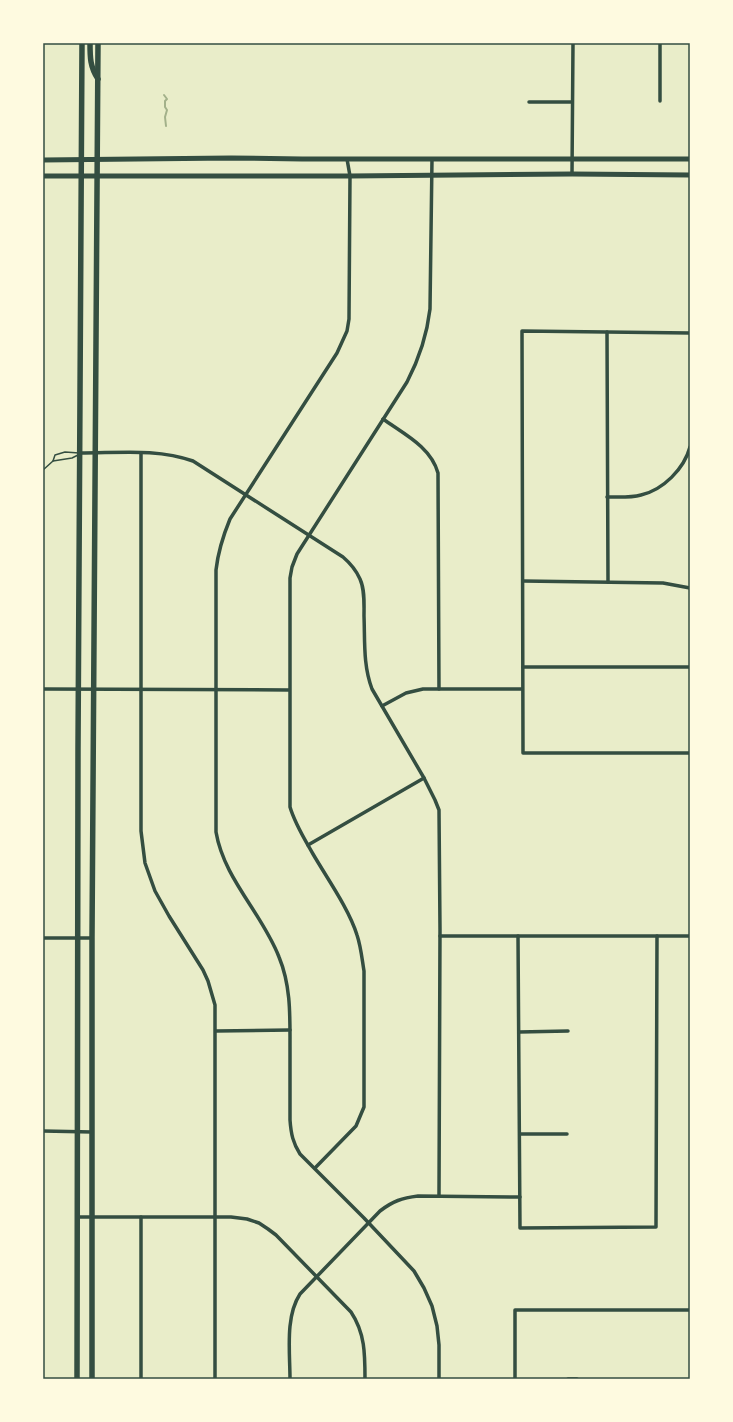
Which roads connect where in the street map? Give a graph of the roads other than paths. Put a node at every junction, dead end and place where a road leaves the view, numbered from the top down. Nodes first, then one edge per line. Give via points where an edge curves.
1 (82, 43) edge
2 (90, 43) edge
3 (98, 43) edge
4 (573, 43) edge
5 (660, 43) edge
6 (98, 80) junction
7 (660, 101) dead end
8 (529, 102) dead end
9 (572, 102) junction
10 (81, 159) junction
11 (98, 159) junction
12 (347, 159) junction
13 (432, 159) junction
14 (572, 159) junction
15 (690, 159) edge
16 (43, 160) edge
17 (431, 174) junction
18 (572, 174) junction
19 (690, 175) edge
20 (43, 176) edge
21 (81, 176) junction
22 (98, 176) junction
23 (350, 176) junction
24 (607, 332) junction
25 (690, 332) edge
26 (383, 419) junction
27 (690, 447) edge
28 (80, 453) junction
29 (95, 453) junction
30 (141, 453) junction
31 (53, 461) junction
32 (43, 470) edge
33 (246, 494) junction
34 (607, 497) junction
35 (308, 535) junction
36 (523, 581) junction
37 (608, 582) junction
38 (690, 588) edge
39 (523, 666) junction
40 (690, 668) edge
41 (43, 689) edge
42 (79, 689) junction
43 (94, 689) junction
44 (141, 689) junction
45 (439, 689) junction
46 (522, 689) junction
47 (215, 690) junction
48 (289, 690) junction
49 (382, 706) junction
50 (690, 753) edge
51 (424, 778) junction
52 (308, 845) junction
53 (440, 936) junction
54 (518, 936) junction
55 (657, 936) junction
56 (690, 936) edge
57 (43, 938) edge
58 (92, 938) junction
59 (77, 939) junction
60 (290, 1030) junction
61 (216, 1031) junction
62 (568, 1031) dead end
63 (519, 1032) junction
64 (43, 1131) edge
65 (77, 1131) junction
66 (92, 1132) junction
67 (520, 1134) junction
68 (567, 1134) dead end
69 (315, 1168) junction
70 (440, 1196) junction
71 (520, 1197) junction
72 (77, 1217) junction
73 (93, 1217) junction
74 (141, 1217) junction
75 (215, 1217) junction
76 (368, 1222) junction
77 (316, 1276) junction
78 (690, 1310) edge
79 (77, 1379) edge
80 (92, 1379) edge
81 (141, 1379) edge
82 (215, 1379) edge
83 (290, 1379) edge
84 (365, 1379) edge
85 (439, 1379) edge
86 (515, 1379) edge
87 (568, 1379) edge
88 (577, 1379) edge

1 - 10 main road
2 - 6 main road via 90,63
3 - 6 main road
4 - 9 street
5 - 7 street
6 - 11 main road
8 - 9 street
9 - 14 street
10 - 11 main road
10 - 16 main road
10 - 21 main road
11 - 12 main road
11 - 22 main road
12 - 13 main road
12 - 23 street
13 - 14 main road
13 - 17 street
14 - 15 main road
14 - 18 street
17 - 18 main road
17 - 23 main road
17 - 26 street via 431,292 428,327 413,370
18 - 19 main road
20 - 21 main road
21 - 22 main road
21 - 28 main road
22 - 23 main road
22 - 29 main road
23 - 33 street via 350,305 347,331 337,353
24 - 25 street
24 - 34 street
24 - 36 street via 522,331
26 - 35 street
26 - 45 street via 424,448 436,464 438,473
27 - 34 street via 683,463 664,484 642,495
28 - 29 street
28 - 31 lane via 72,458
28 - 31 lane via 65,452 55,455
28 - 42 main road
29 - 30 street
29 - 43 main road
30 - 33 street via 162,453 193,461
30 - 44 street
31 - 32 lane
33 - 35 street
33 - 47 street via 224,533 217,560
34 - 37 street
35 - 48 street via 297,554 290,578
35 - 49 street via 343,557 361,580 364,598 365,666 372,689
36 - 37 street
36 - 39 street
37 - 38 street via 662,583
39 - 40 street
39 - 46 street
41 - 42 street
42 - 43 street
42 - 59 main road
43 - 44 street
43 - 58 main road
44 - 47 street
44 - 61 street via 141,831 145,863 161,903 208,981 215,1005
45 - 46 street
45 - 49 street via 406,693
46 - 50 street via 523,753
47 - 48 street
47 - 60 street via 218,844 226,866 268,931 279,957 288,991
48 - 52 street via 290,807
49 - 51 street
51 - 52 street
51 - 53 street via 438,810
52 - 69 street via 356,934 362,952 365,986 364,1107 356,1126
53 - 54 street
53 - 70 street
54 - 55 street
54 - 63 street
55 - 56 street
55 - 71 street via 656,1227 520,1228
57 - 59 street
58 - 59 street
58 - 66 main road
59 - 65 main road
60 - 61 street
60 - 69 street via 290,1132 300,1154
61 - 75 street
62 - 63 street
63 - 67 street
64 - 65 street
65 - 66 street
65 - 72 main road
66 - 73 main road
67 - 68 street
67 - 71 street
69 - 76 street
70 - 71 street
70 - 76 street via 402,1198 390,1204
72 - 73 street
72 - 79 main road
73 - 74 street
73 - 80 main road
74 - 75 street
74 - 81 street
75 - 77 street via 247,1219 259,1223 276,1235
75 - 82 street
76 - 77 street
76 - 85 street via 414,1271 424,1288 437,1326
77 - 83 street via 296,1299 291,1312
77 - 84 street via 346,1305 356,1320 364,1342
78 - 86 street via 515,1310
87 - 88 street

